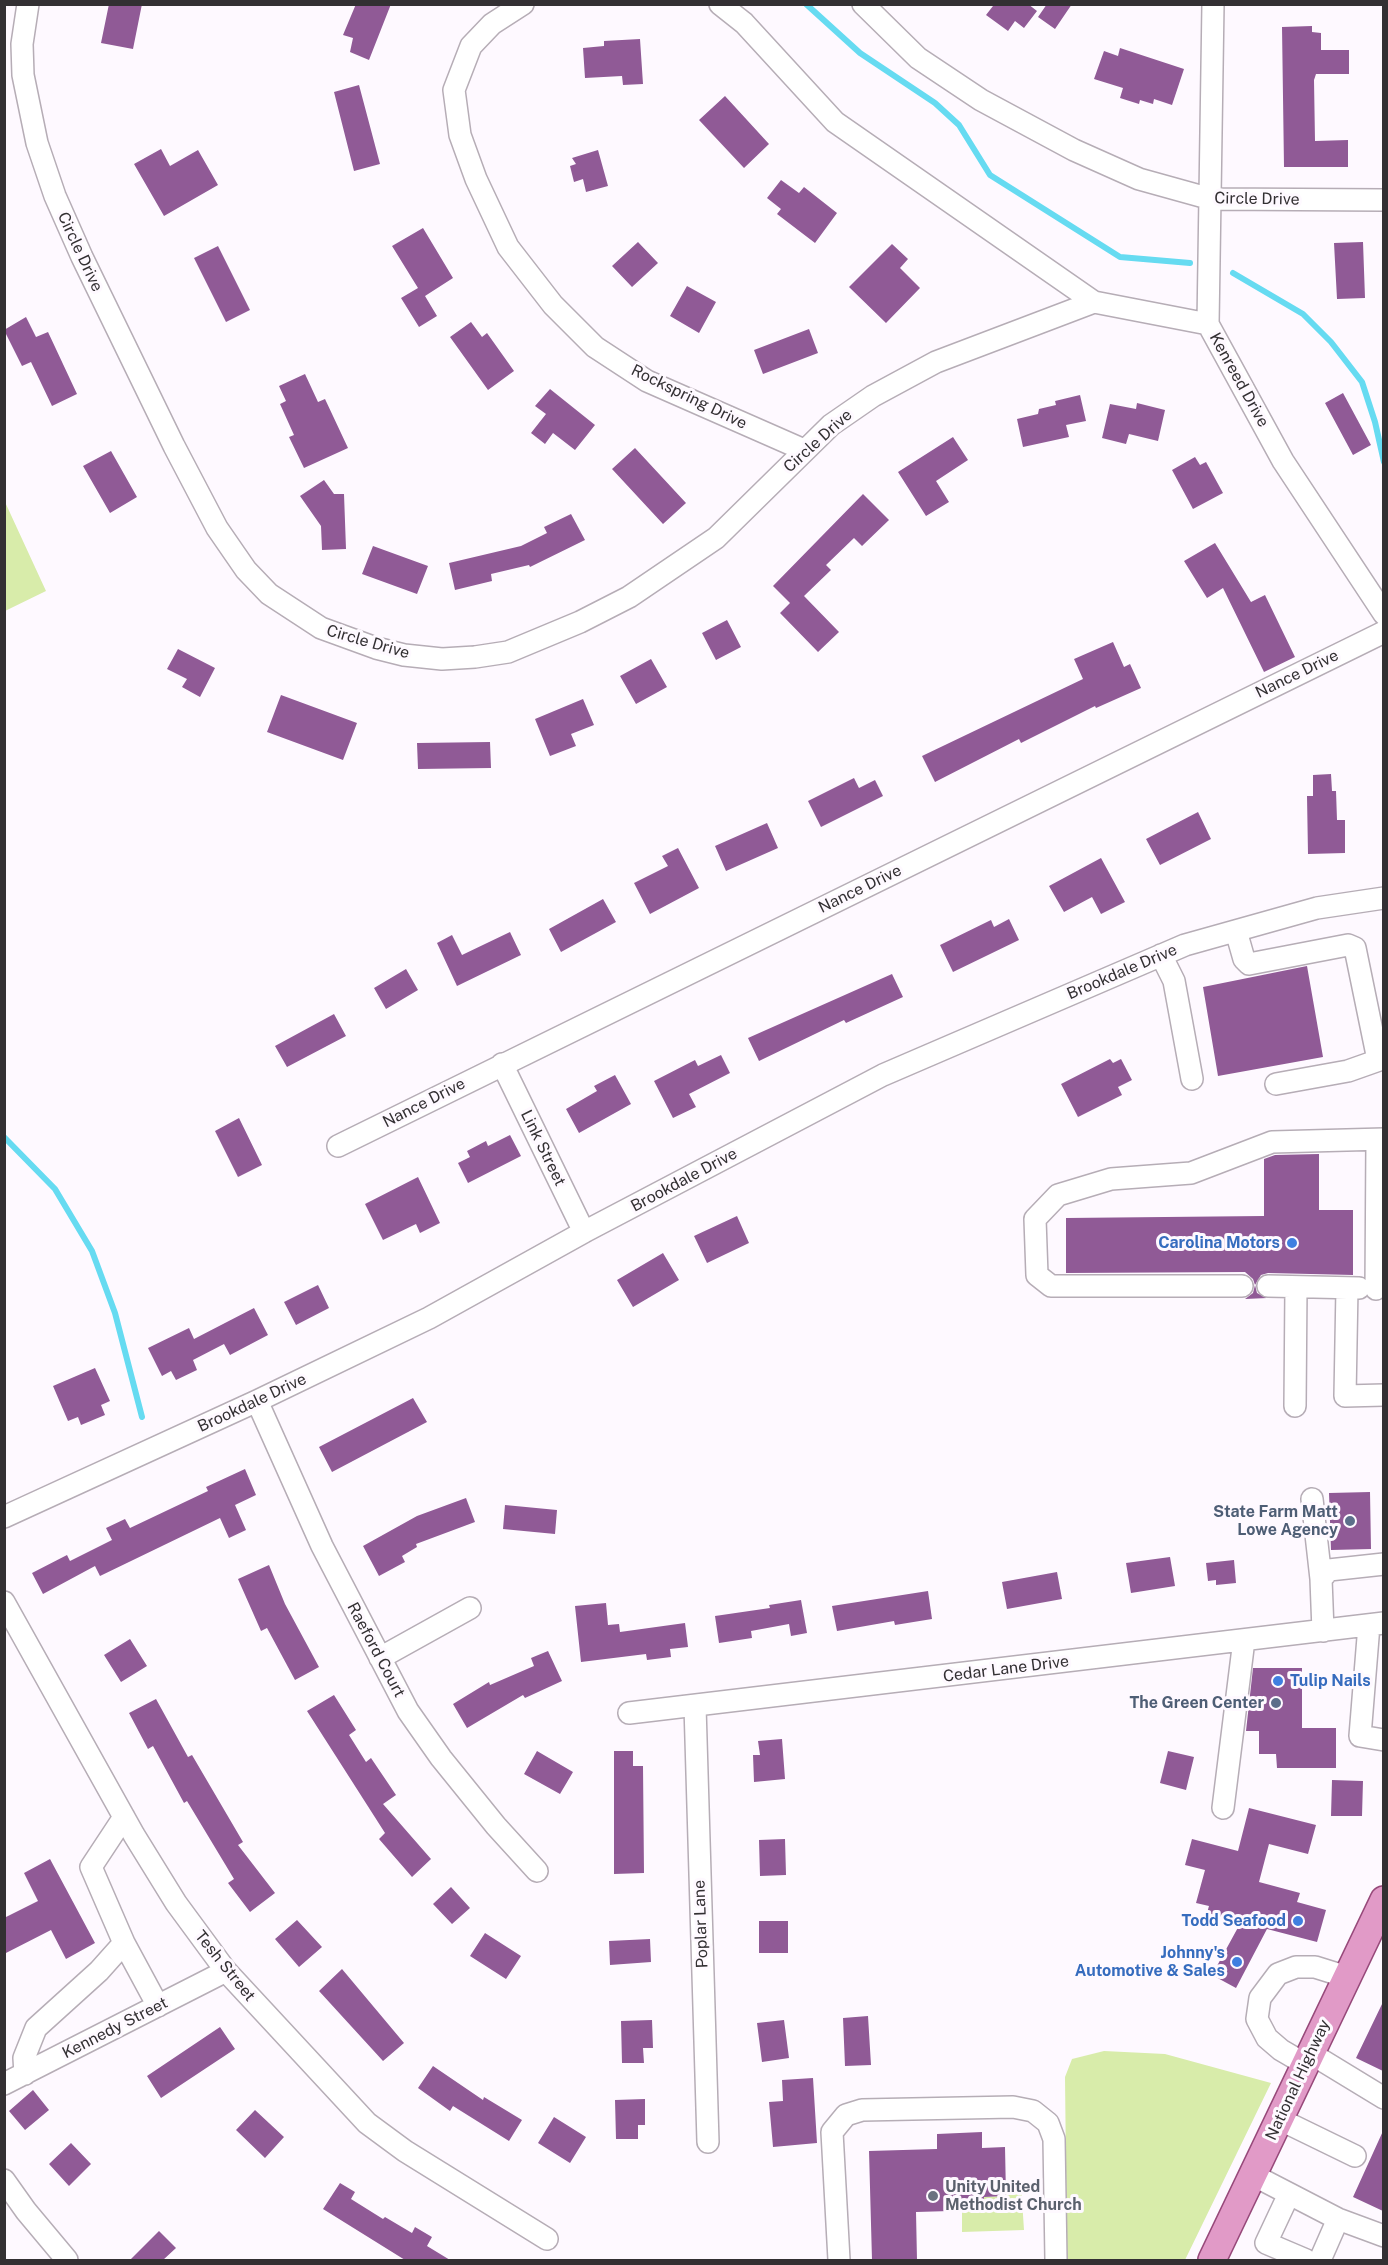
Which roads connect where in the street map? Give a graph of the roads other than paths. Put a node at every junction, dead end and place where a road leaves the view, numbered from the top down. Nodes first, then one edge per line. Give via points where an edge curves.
1 (28, 4) edge
2 (524, 4) edge
3 (720, 4) edge
4 (863, 4) edge
5 (1213, 4) edge
6 (1211, 200) junction
7 (1383, 200) edge
8 (1094, 302) junction
9 (1208, 324) junction
10 (804, 450) junction
11 (1383, 614) edge
12 (1383, 632) edge
13 (1383, 898) edge
14 (1236, 931) junction
15 (1161, 955) junction
16 (1383, 1059) edge
17 (502, 1064) junction
18 (1192, 1080) dead end
19 (1276, 1084) dead end
20 (1380, 1139) edge
21 (338, 1146) dead end
22 (584, 1232) junction
23 (1242, 1286) dead end
24 (1268, 1287) dead end
25 (1296, 1287) junction
26 (1347, 1288) junction
27 (1380, 1289) edge
28 (1383, 1395) edge
29 (257, 1401) junction
30 (1295, 1406) dead end
31 (1312, 1499) dead end
32 (4, 1517) edge
33 (1383, 1564) edge
34 (1321, 1579) junction
35 (4, 1602) edge
36 (470, 1608) dead end
37 (1376, 1624) edge
38 (1323, 1631) junction
39 (1244, 1640) junction
40 (380, 1658) junction
41 (695, 1706) junction
42 (629, 1713) dead end
43 (1383, 1740) edge
44 (1223, 1808) dead end
45 (124, 1817) junction
46 (537, 1871) dead end
47 (1383, 1900) edge
48 (124, 1943) junction
49 (226, 1971) junction
50 (1347, 1977) junction
51 (158, 2006) junction
52 (1308, 2058) junction
53 (25, 2074) junction
54 (4, 2084) edge
55 (1383, 2098) edge
56 (1279, 2120) junction
57 (708, 2142) dead end
58 (1355, 2156) dead end
59 (1253, 2175) junction
60 (4, 2180) edge
61 (1289, 2194) junction
62 (1338, 2220) junction
63 (1383, 2236) edge
64 (547, 2239) dead end
65 (67, 2260) edge
66 (839, 2260) edge
67 (1056, 2260) edge
68 (1212, 2260) edge
69 (1306, 2260) edge
70 (1320, 2260) edge

1 - 10 street, Circle Drive via 22,44 29,105 55,196 81,257 218,528 246,570 269,594 321,628 386,650 442,659 508,651 538,640 629,597 716,538
2 - 10 street, Rockspring Drive via 492,24 471,46 454,90 460,135 508,247 553,305 595,347 647,381
3 - 8 street via 744,23 835,122
4 - 6 street, Circle Drive via 918,58 981,100 1074,150 1139,179
5 - 6 street, Kenreed Drive
6 - 7 street, Circle Drive
6 - 9 street, Kenreed Drive
8 - 9 street
8 - 10 street, Circle Drive via 936,362 873,396 831,425
9 - 11 street, Kenreed Drive via 1283,461
12 - 17 street, Nance Drive
13 - 14 street, Brookdale Drive via 1317,908
14 - 15 street, Brookdale Drive
14 - 16 street via 1249,964 1348,945 1355,948 1377,1055
15 - 18 street via 1174,981
15 - 22 street, Brookdale Drive via 883,1075
16 - 19 street via 1348,1071
17 - 21 street, Nance Drive
17 - 22 street, Link Street
20 - 23 street via 1272,1142 1191,1173 1111,1179 1058,1195 1035,1219 1037,1275 1051,1286
20 - 27 street
22 - 29 street, Brookdale Drive via 429,1318
24 - 25 street
25 - 26 street
25 - 30 street
26 - 27 street
26 - 28 street via 1345,1396
29 - 32 street, Brookdale Drive
29 - 40 street, Raeford Court via 321,1546
31 - 34 street
33 - 34 street via 1329,1570
34 - 38 street
35 - 45 street, Tesh Street
36 - 40 street
37 - 38 street, Cedar Lane Drive
37 - 43 street via 1360,1736
38 - 39 street, Cedar Lane Drive
39 - 41 street, Cedar Lane Drive
39 - 44 street
40 - 46 street, Raeford Court via 408,1711 441,1758
41 - 42 street, Cedar Lane Drive
41 - 57 street, Poplar Lane
45 - 48 street via 91,1867
45 - 49 street, Tesh Street via 176,1903
47 - 50 main road, National Highway
48 - 51 street
48 - 53 street via 36,2028 24,2058
49 - 51 street, Kennedy Street
49 - 64 street, Tesh Street via 367,2123
50 - 52 main road, National Highway
50 - 52 street via 1315,1967 1296,1967 1278,1974 1260,1998 1257,2019 1267,2038 1281,2050
51 - 53 street, Kennedy Street
52 - 55 street
52 - 56 main road, National Highway
53 - 54 street, Kennedy Street
56 - 58 street
56 - 59 main road, National Highway
59 - 61 street
59 - 68 main road, National Highway
60 - 65 street
61 - 62 street
61 - 69 street via 1266,2243
62 - 63 street
62 - 70 street
66 - 67 street via 832,2132 846,2115 861,2110 1013,2107 1034,2111 1048,2123 1054,2139

